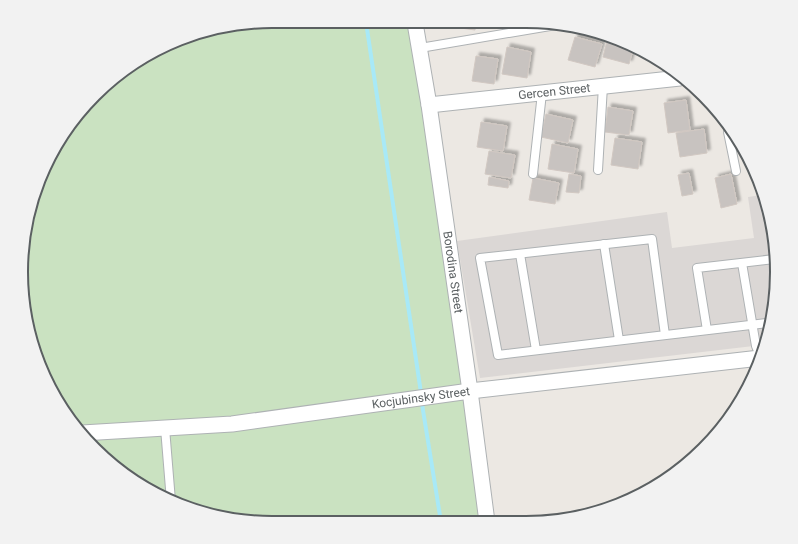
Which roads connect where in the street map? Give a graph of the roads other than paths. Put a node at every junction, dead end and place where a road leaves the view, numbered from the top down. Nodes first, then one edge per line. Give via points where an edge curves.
1 (416, 28) edge
2 (539, 29) edge
3 (420, 48) junction
4 (676, 78) edge
5 (603, 86) junction
6 (542, 93) junction
7 (429, 105) junction
8 (729, 136) edge
9 (598, 170) dead end
10 (736, 171) dead end
11 (532, 174) dead end
12 (604, 244) junction
13 (520, 254) junction
14 (769, 260) edge
15 (742, 263) junction
16 (764, 323) edge
17 (751, 324) junction
18 (707, 330) junction
19 (665, 335) junction
20 (620, 340) junction
21 (757, 349) edge
22 (536, 350) junction
23 (754, 358) edge
24 (470, 391) junction
25 (165, 428) junction
26 (89, 433) edge
27 (170, 494) edge
28 (486, 516) edge

1 - 3 street, Borodina Street
2 - 3 lane
3 - 7 street, Borodina Street
4 - 5 street, Gercen Street
5 - 6 street, Gercen Street
5 - 9 lane
6 - 7 street, Gercen Street
6 - 11 lane
7 - 24 street, Borodina Street
8 - 10 lane
12 - 13 lane
12 - 19 lane via 652,239
12 - 20 lane
13 - 22 lane
13 - 22 lane via 480,258 498,355
14 - 15 lane
15 - 17 lane
15 - 18 lane via 697,268
16 - 17 lane
17 - 18 lane
17 - 21 lane
18 - 19 lane
19 - 20 lane
20 - 22 lane
23 - 24 street, Kocjubinsky Street
24 - 25 street, Kocjubinsky Street via 232,424
24 - 28 street, Borodina Street
25 - 26 street, Kocjubinsky Street
25 - 27 lane

